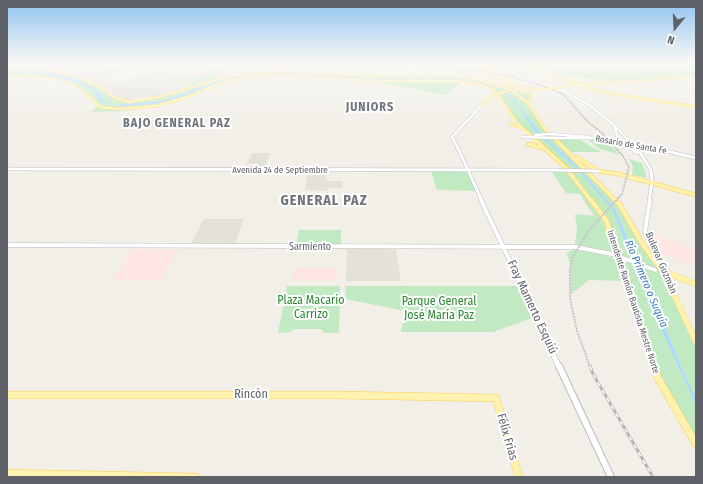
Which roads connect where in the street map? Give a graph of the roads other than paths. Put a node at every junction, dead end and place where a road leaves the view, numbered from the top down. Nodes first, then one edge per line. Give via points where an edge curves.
1 (67, 85) edge
2 (70, 85) edge
3 (96, 85) edge
4 (201, 85) edge
5 (218, 85) edge
6 (479, 85) edge
7 (493, 85) edge
8 (496, 85) edge
9 (509, 85) edge
10 (516, 85) edge
11 (542, 85) edge
12 (545, 85) edge
13 (586, 85) junction
14 (592, 85) edge
15 (551, 86) junction
16 (569, 86) junction
17 (525, 88) junction
18 (558, 89) junction
19 (520, 90) junction
20 (533, 90) junction
21 (563, 90) junction
22 (84, 92) junction
23 (179, 92) dead end
24 (168, 95) junction
25 (621, 95) junction
26 (496, 96) junction
27 (482, 105) joint
28 (530, 105) junction
29 (696, 107) edge
30 (504, 109) junction
31 (509, 113) junction
32 (505, 115) dead end
33 (513, 118) junction
34 (509, 120) dead end
35 (511, 124) dead end
36 (525, 129) junction
37 (552, 133) junction
38 (557, 133) junction
39 (625, 136) junction
40 (556, 138) junction
41 (561, 138) junction
42 (618, 138) junction
43 (629, 140) junction
44 (632, 143) junction
45 (528, 144) dead end
46 (548, 151) junction
47 (571, 154) junction
48 (643, 158) junction
49 (696, 158) edge
50 (8, 170) edge
51 (468, 171) junction
52 (598, 171) junction
53 (652, 183) junction
54 (696, 195) edge
55 (7, 245) edge
56 (504, 248) junction
57 (663, 271) junction
58 (696, 284) edge
59 (696, 342) edge
60 (7, 395) edge
61 (496, 398) joint
62 (696, 444) edge
63 (7, 473) edge
64 (196, 477) edge
65 (519, 477) edge
66 (611, 477) edge

1 - 22 main road
2 - 22 main road, Intendente Ramón Bautista Mestre Norte
3 - 24 main road via 123,101 143,101
4 - 24 main road
5 - 22 main road, Intendente Ramón Bautista Mestre Norte via 194,96 136,109 100,107
6 - 31 main road, Intendente Ramón Bautista Mestre Norte via 497,92
7 - 28 main road via 518,94
8 - 19 main road
9 - 19 main road
10 - 17 main road
11 - 18 main road
12 - 15 main road
13 - 14 main road
13 - 15 main road
13 - 16 main road
13 - 25 main road
15 - 18 main road
16 - 20 main road, bridge
16 - 21 main road
16 - 25 main road
17 - 19 main road
17 - 20 main road
18 - 21 main road
18 - 42 main road via 600,115 615,128
19 - 20 main road
19 - 26 main road, bridge
19 - 28 main road via 532,95
21 - 39 main road, Bulevar Guzmán via 594,109
23 - 24 main road
25 - 29 main road
26 - 27 main road
26 - 30 main road
27 - 51 main road, Fray Mamerto Esquiú via 452,137
28 - 47 main road via 546,131
30 - 31 main road
30 - 32 main road
31 - 33 main road, Intendente Ramón Bautista Mestre Norte
33 - 34 main road
33 - 36 main road, Intendente Ramón Bautista Mestre Norte
35 - 36 main road
36 - 46 main road, Intendente Ramón Bautista Mestre Norte
37 - 38 main road, Rosario de Santa Fe
37 - 40 main road
37 - 40 main road, Rosario de Santa Fe, bridge via 529,136
38 - 41 main road
38 - 42 main road, Rosario de Santa Fe
39 - 42 main road
39 - 43 main road, Bulevar Guzmán
40 - 41 main road, Rosario de Santa Fe
41 - 42 main road, Rosario de Santa Fe
42 - 43 main road, Rosario de Santa Fe
42 - 44 main road, Rosario de Santa Fe
42 - 48 main road, Bulevar Guzmán
43 - 44 main road, Bulevar Guzmán
44 - 48 main road, Bulevar Guzmán
44 - 49 main road, Rosario de Santa Fe
45 - 46 main road
46 - 62 main road, Intendente Ramón Bautista Mestre Norte via 594,203 609,226 658,378
47 - 52 main road
47 - 57 main road via 620,205 642,243
48 - 53 main road, Bulevar Guzmán via 651,170
50 - 51 main road, Avenida 24 de Septiembre
51 - 52 main road, Avenida 24 de Septiembre, bridge
51 - 56 main road, Fray Mamerto Esquiú
52 - 53 main road
53 - 54 main road
53 - 57 main road, Bulevar Guzmán via 645,232
55 - 56 main road, Sarmiento
56 - 57 main road, Sarmiento, bridge via 578,247 612,254
56 - 66 main road, Fray Mamerto Esquiú
57 - 58 main road
57 - 59 main road, Bulevar Guzmán
60 - 61 main road, Rincón via 339,395
61 - 65 main road, Félix Frías
63 - 64 main road

